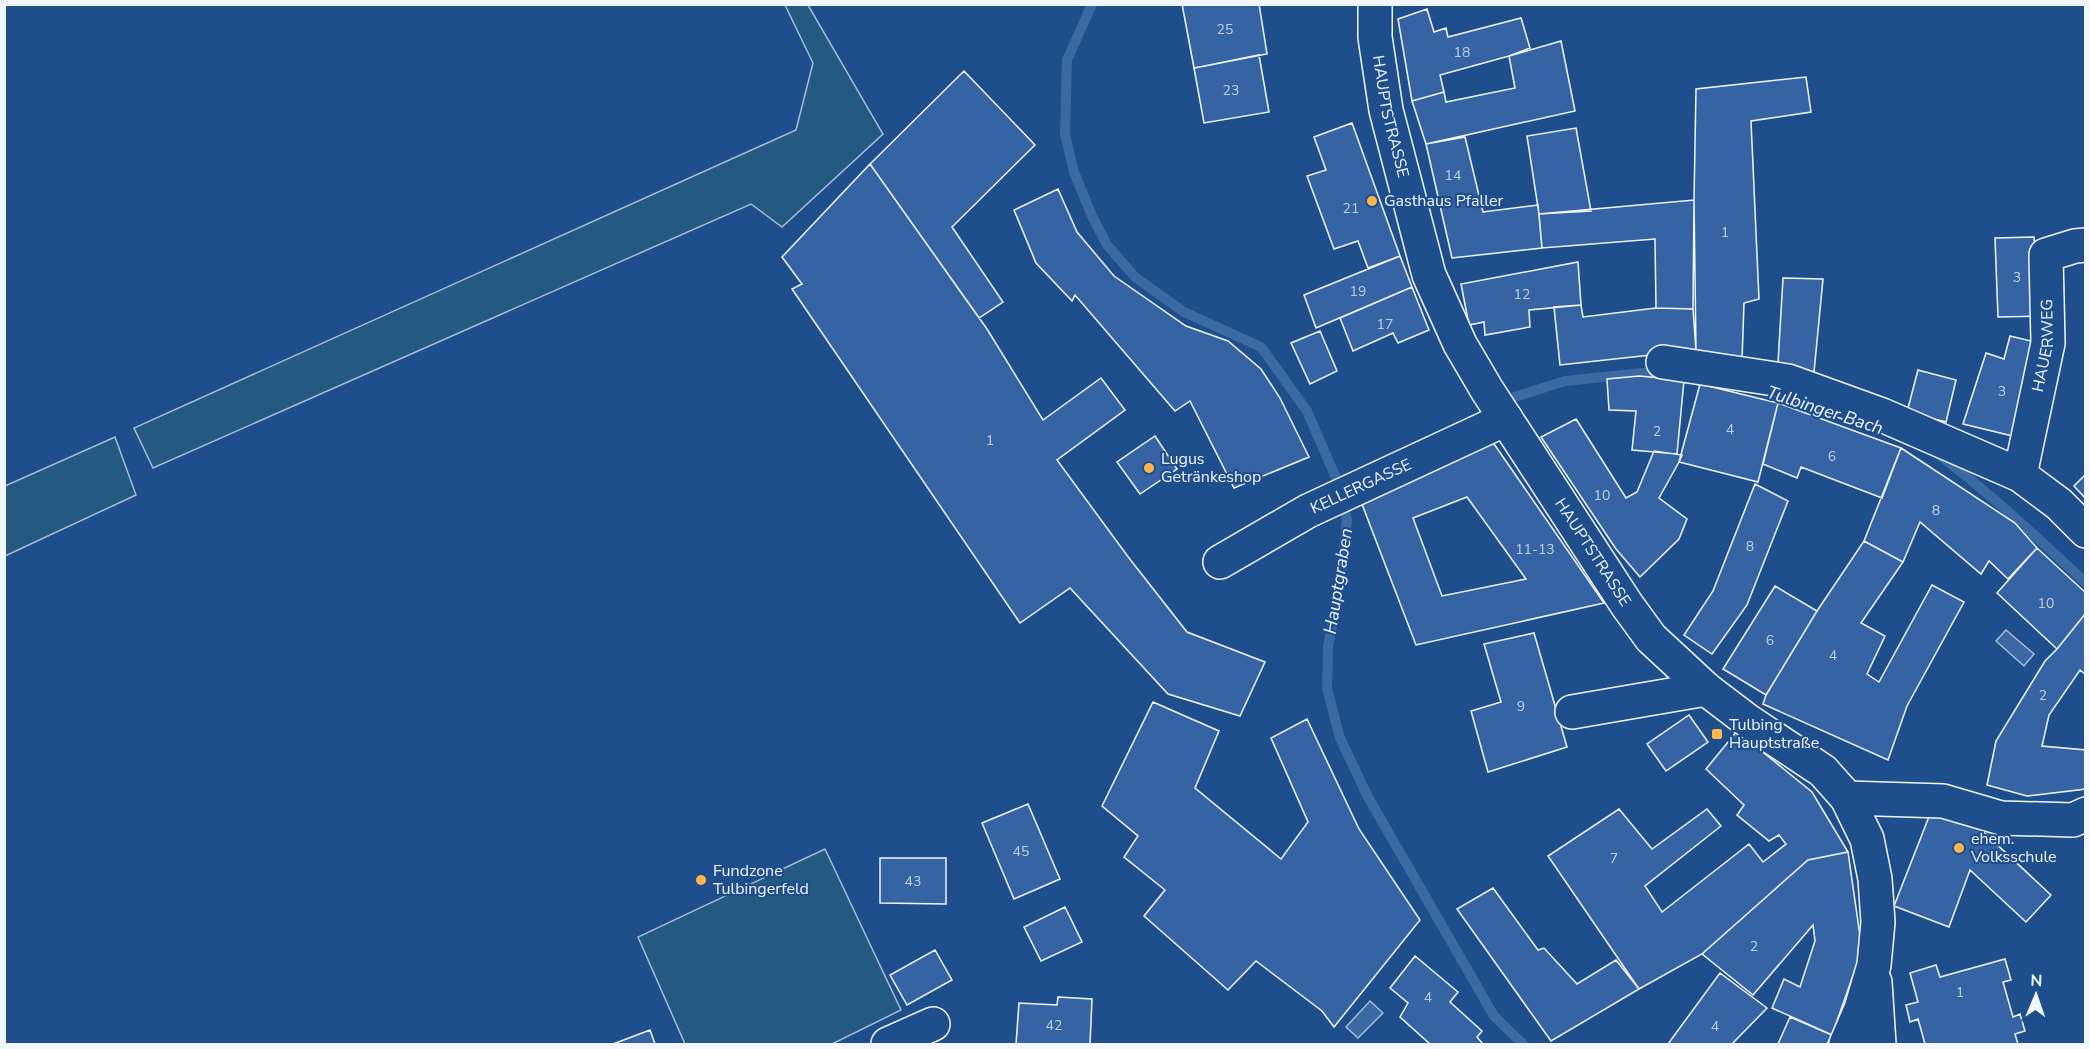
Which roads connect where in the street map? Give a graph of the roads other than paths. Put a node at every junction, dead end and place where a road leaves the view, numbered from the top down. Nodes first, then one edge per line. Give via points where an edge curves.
1 (1375, 4) edge
2 (2085, 245) edge
3 (1663, 362) dead end
4 (1506, 419) junction
5 (2020, 475) junction
6 (2085, 531) edge
7 (1220, 562) dead end
8 (1706, 689) junction
9 (1572, 712) dead end
10 (1847, 798) junction
11 (2081, 822) edge
12 (1874, 965) junction
13 (933, 1024) dead end
14 (888, 1044) edge
15 (1846, 1044) edge
16 (1879, 1044) edge

1 - 4 street, HAUPTSTRASSE via 1375,37 1386,110 1429,275 1460,344
2 - 5 street, HAUERWEG via 2046,255 2048,343
3 - 5 street via 1788,381 1882,415
4 - 7 street, KELLERGASSE via 1308,511
4 - 8 street, HAUPTSTRASSE via 1645,630
5 - 6 street via 2059,504
8 - 9 street
8 - 10 street, HAUPTSTRASSE via 1823,771
10 - 11 street via 1943,801 2001,818
10 - 12 street, HAUPTSTRASSE via 1867,839 1875,879 1878,922
12 - 15 street
12 - 16 street
13 - 14 street

